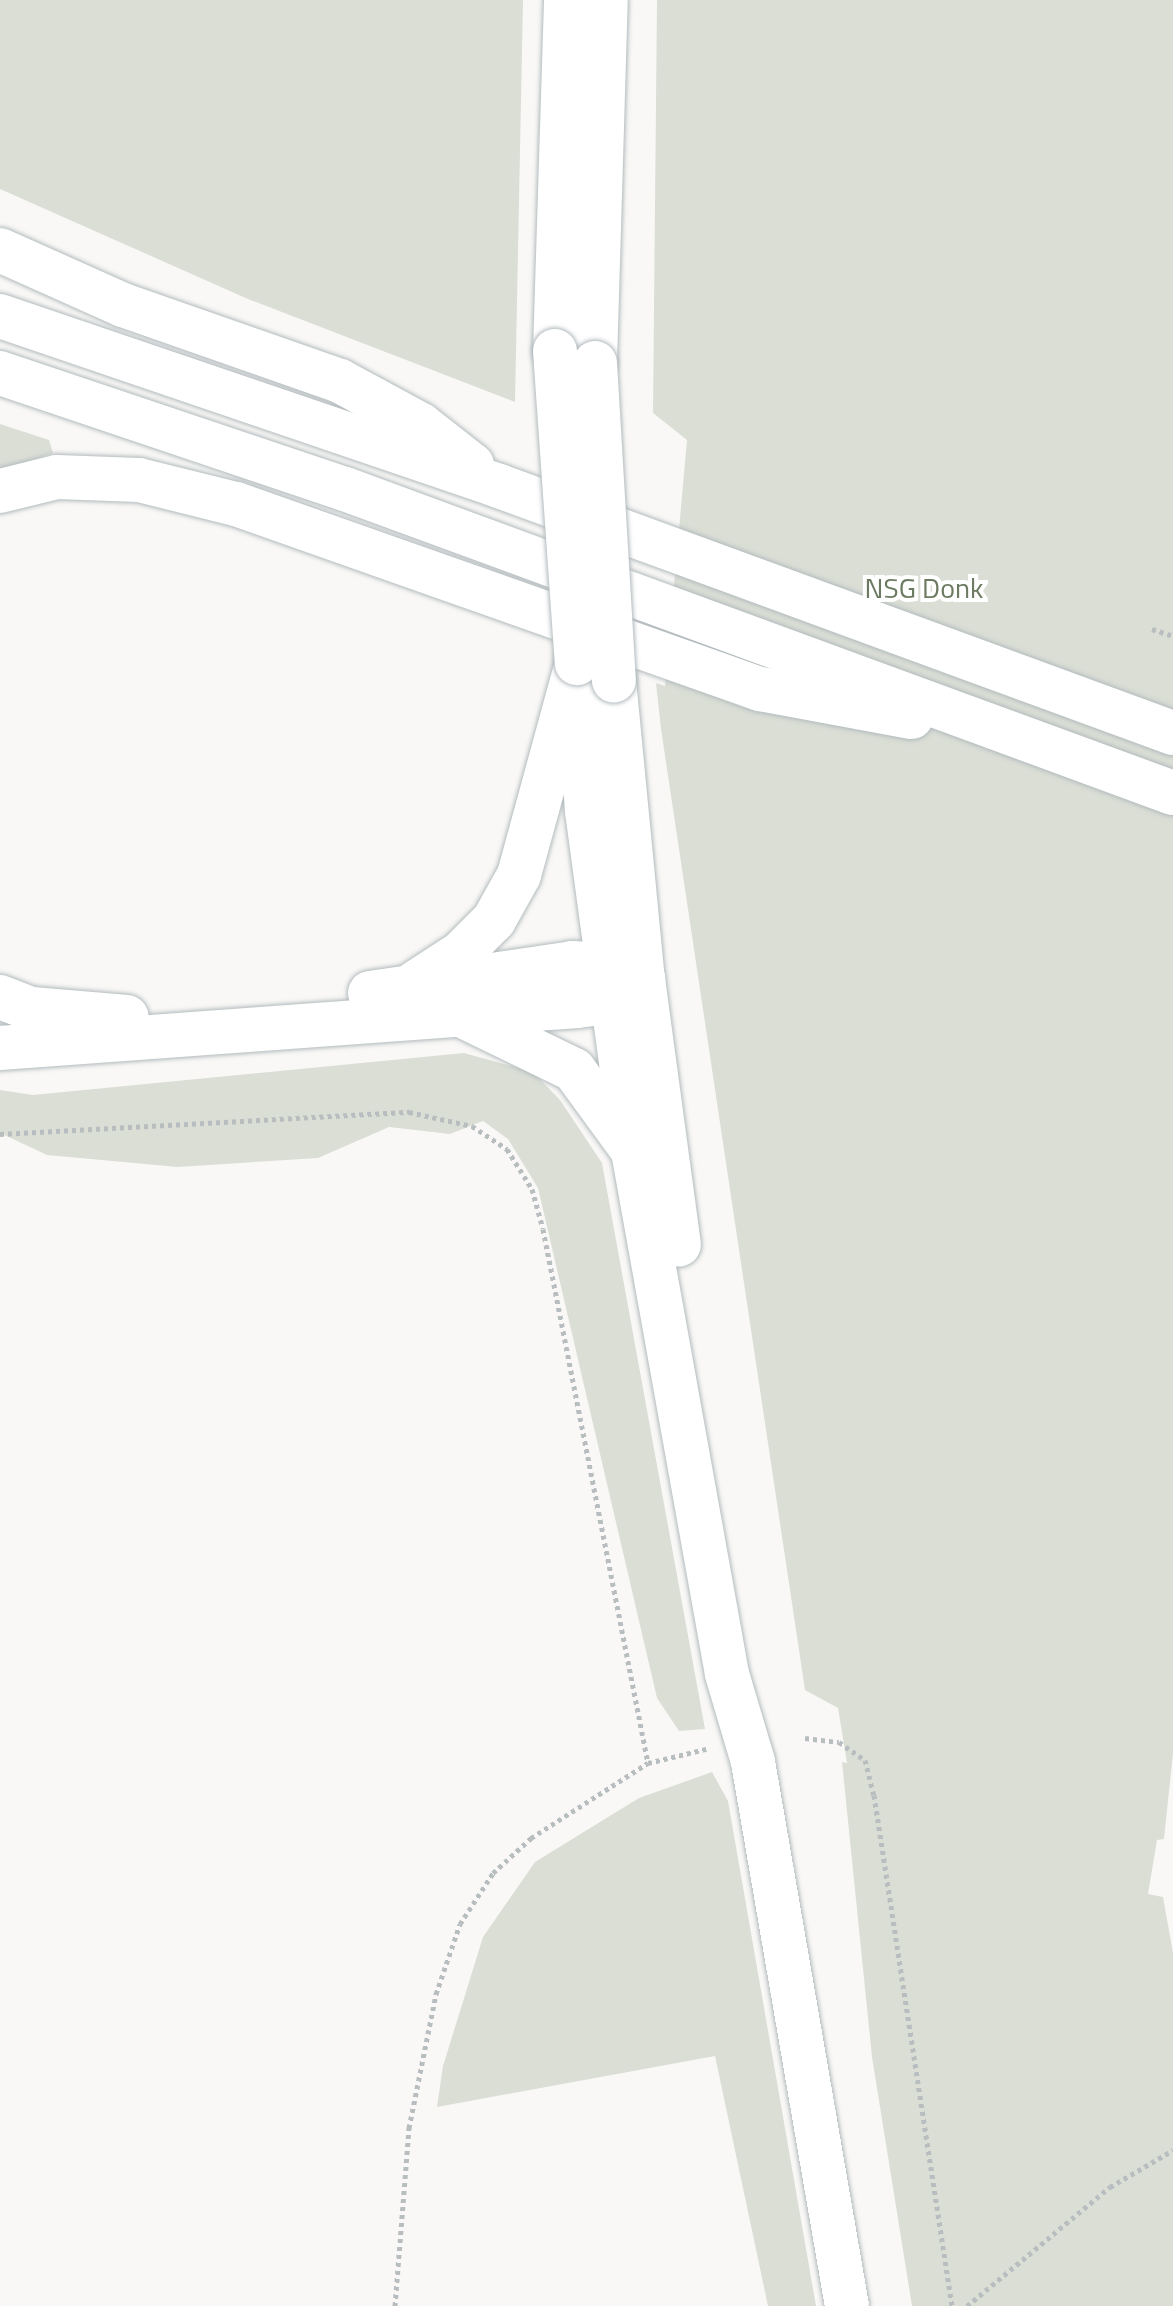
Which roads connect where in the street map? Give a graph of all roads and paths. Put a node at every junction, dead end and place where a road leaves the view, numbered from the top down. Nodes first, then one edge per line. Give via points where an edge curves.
1 (566, 0) edge
2 (606, 0) edge
3 (0, 250) edge
4 (0, 316) edge
5 (575, 357) junction
6 (0, 373) edge
7 (499, 486) junction
8 (0, 491) edge
9 (1152, 629) dead end
10 (1173, 636) edge
11 (596, 671) junction
12 (1173, 733) edge
13 (1038, 741) junction
14 (1173, 793) edge
15 (620, 982) junction
16 (404, 989) junction
17 (0, 997) edge
18 (461, 1015) junction
19 (0, 1048) edge
20 (0, 1134) edge
21 (633, 1151) junction
22 (805, 1738) dead end
23 (706, 1749) dead end
24 (753, 1762) junction
25 (648, 1763) junction
26 (1173, 2150) edge
27 (395, 2306) edge
28 (847, 2306) edge
29 (952, 2306) edge
30 (967, 2306) edge

1 - 5 main road
2 - 5 main road
3 - 7 main road via 123,305 340,381 421,425
4 - 7 main road
5 - 11 main road, bridge
6 - 13 main road via 345,489
7 - 12 main road
8 - 13 main road via 57,477 139,480 223,500 760,689
9 - 10 path
11 - 15 main road
11 - 16 main road via 519,875 494,920 461,953
13 - 14 main road
15 - 16 main road via 572,963
15 - 18 main road
15 - 21 main road
15 - 24 main road via 677,1235 750,1669
16 - 17 main road via 96,1019
18 - 19 main road
18 - 21 main road via 574,1070
20 - 25 path via 409,1112 472,1126 507,1149 532,1189 543,1229
21 - 24 main road via 727,1674
22 - 29 path via 839,1742 865,1760
23 - 25 path
24 - 28 main road
25 - 27 path via 531,1838 493,1873 460,1924 436,1994 409,2128
26 - 30 path via 1110,2187

